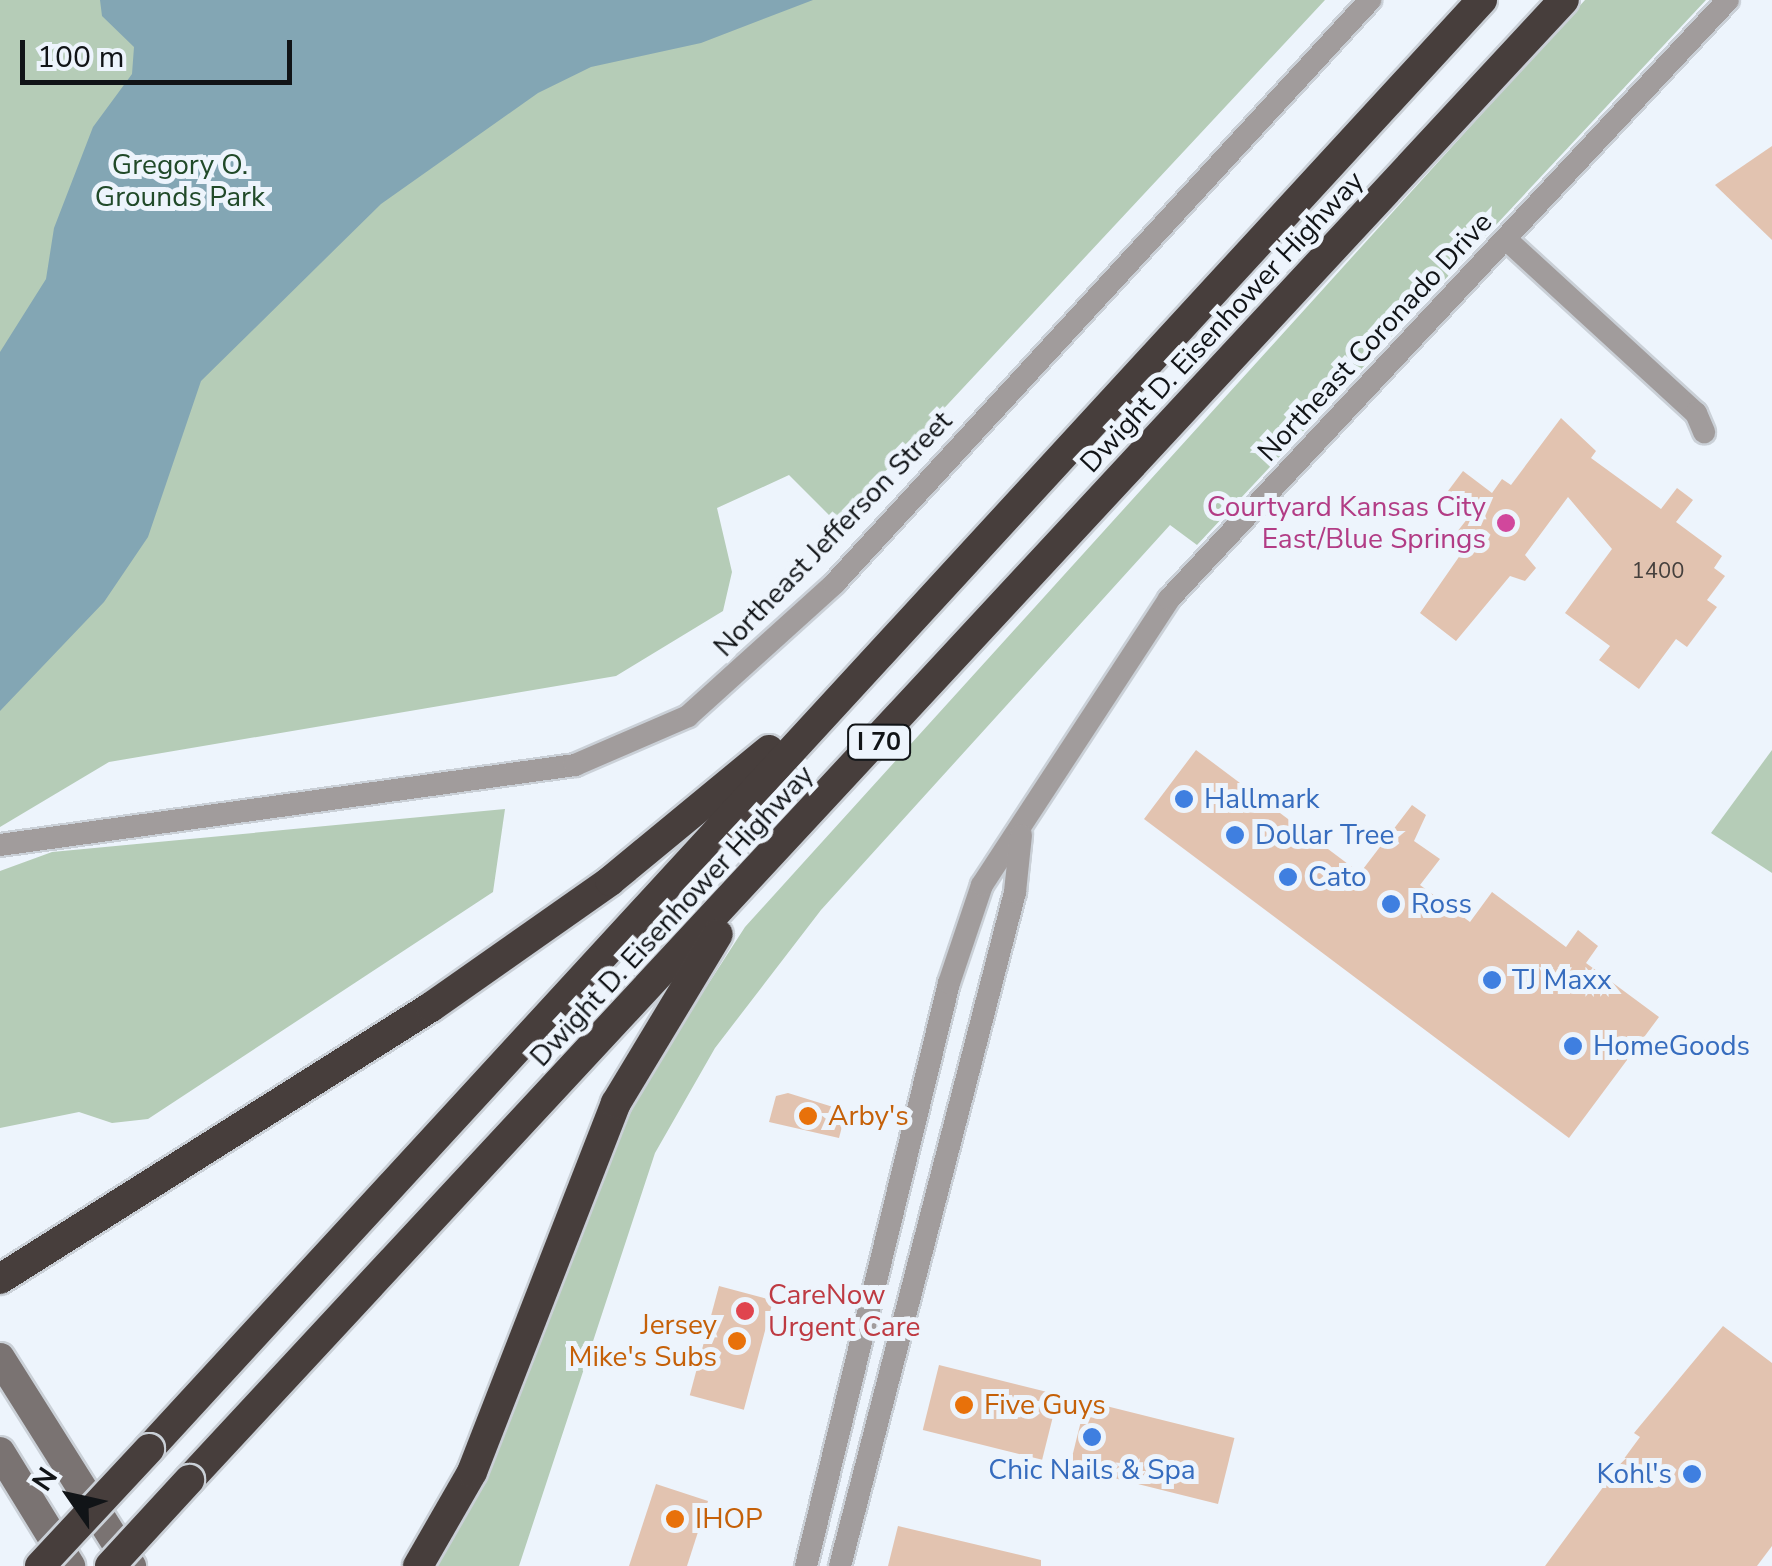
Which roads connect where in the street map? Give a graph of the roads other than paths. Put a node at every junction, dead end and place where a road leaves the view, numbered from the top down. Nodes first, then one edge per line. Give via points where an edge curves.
1 (1370, 0) edge
2 (1482, 0) edge
3 (1564, 0) edge
4 (1728, 0) edge
5 (1508, 240) junction
6 (1704, 432) dead end
7 (852, 681) junction
8 (1021, 831) junction
9 (0, 845) edge
10 (750, 882) junction
11 (6, 1270) edge
12 (0, 1358) edge
13 (0, 1452) edge
14 (40, 1566) edge
15 (70, 1566) edge
16 (110, 1566) edge
17 (131, 1566) edge
18 (418, 1566) edge
19 (806, 1566) edge
20 (840, 1566) edge

1 - 9 street, Northeast Jefferson Street via 834,584 688,716 575,765
2 - 7 highway, Dwight D. Eisenhower Highway / I 70
3 - 10 highway, Dwight D. Eisenhower Highway / I 70
4 - 5 street, Northeast Coronado Drive
5 - 6 street via 1696,413
5 - 8 street, Northeast Coronado Drive via 1169,599 1089,708
7 - 11 highway via 610,881 431,1007
7 - 14 highway, Dwight D. Eisenhower Highway / I 70, bridge
8 - 19 street, Northeast Coronado Drive via 982,884 949,983
8 - 20 street, Northeast Coronado Drive via 1015,892
10 - 16 highway, Dwight D. Eisenhower Highway / I 70, bridge
10 - 18 highway via 616,1104 472,1472
12 - 17 main road
13 - 15 main road

